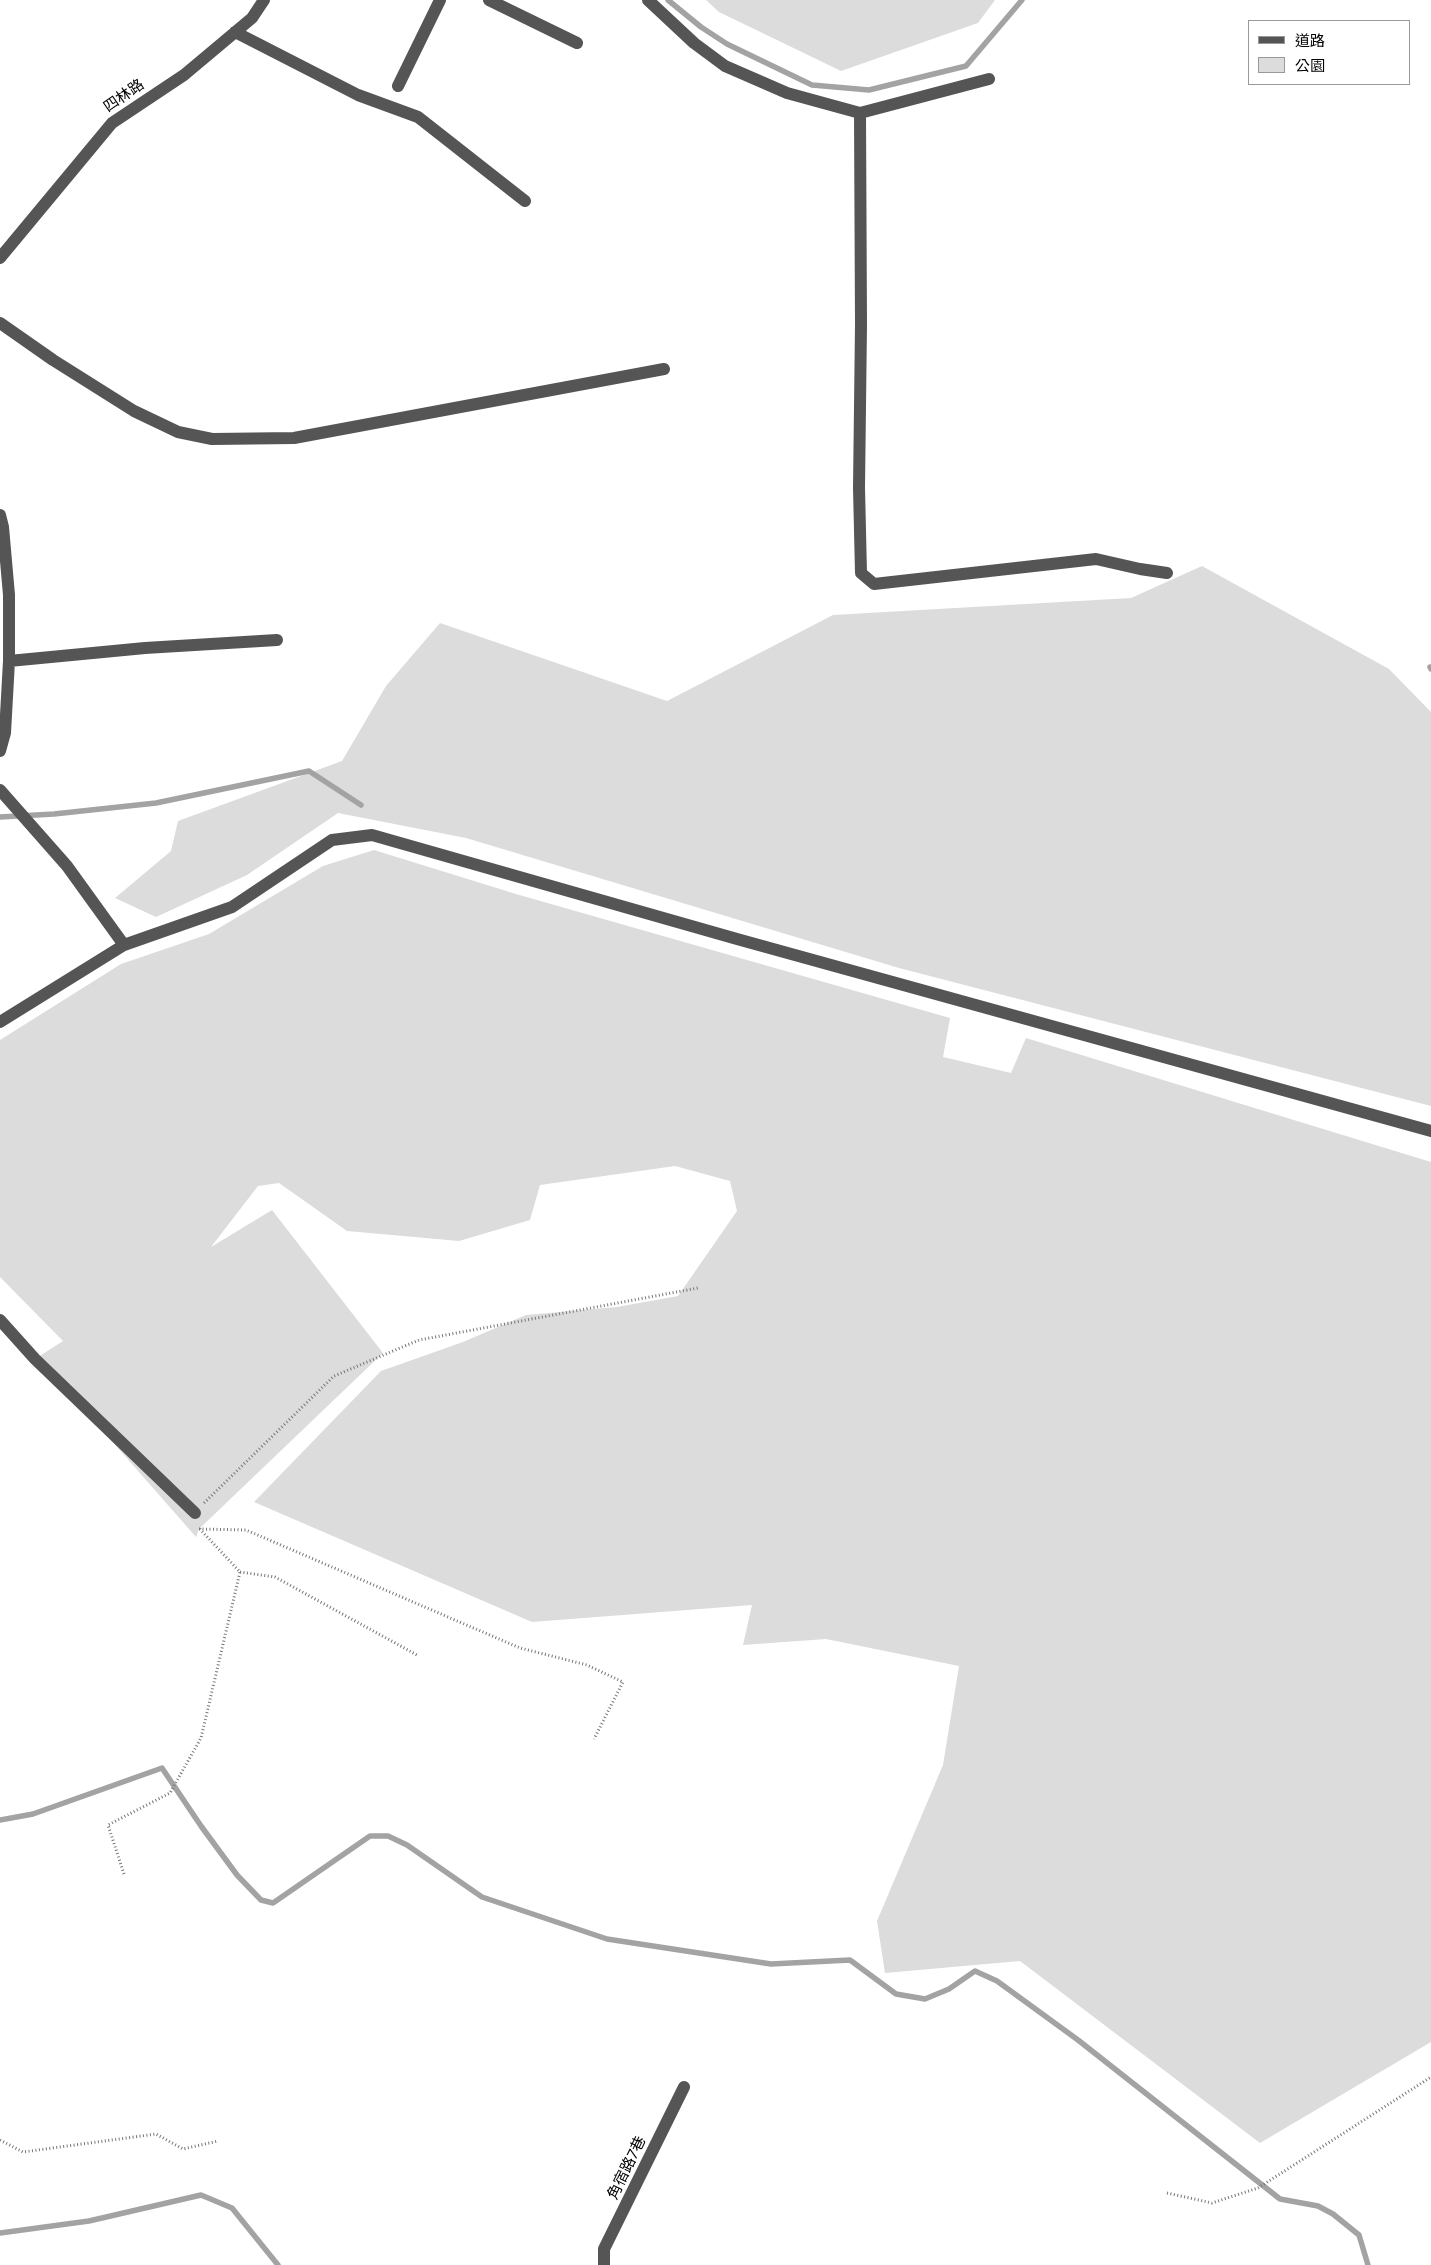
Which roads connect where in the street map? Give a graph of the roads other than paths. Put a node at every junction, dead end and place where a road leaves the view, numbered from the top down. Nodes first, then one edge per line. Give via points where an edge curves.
1 (264, 0) edge
2 (440, 0) edge
3 (489, 0) edge
4 (648, 0) edge
5 (235, 32) junction
6 (577, 43) dead end
7 (989, 79) dead end
8 (398, 86) dead end
9 (860, 113) junction
10 (525, 201) dead end
11 (0, 258) edge
12 (0, 323) edge
13 (664, 369) dead end
14 (0, 515) edge
15 (1166, 573) dead end
16 (277, 640) dead end
17 (9, 661) junction
18 (0, 751) edge
19 (0, 790) edge
20 (124, 945) junction
21 (0, 1022) edge
22 (1431, 1131) edge
23 (0, 1320) edge
24 (194, 1513) road end
25 (684, 2087) dead end
26 (604, 2265) edge

1 - 5 street, 四林路 via 252,18
2 - 8 street
3 - 6 street
4 - 9 street via 694,43 725,66 787,93
5 - 10 street via 358,94 418,117
5 - 11 street, 四林路 via 184,75 112,123
7 - 9 street
9 - 15 street via 861,573 874,584 1096,559
12 - 13 street via 134,410 178,432 212,439 294,438
14 - 17 street via 4,527 9,595
16 - 17 street
17 - 18 street via 5,733
19 - 20 street via 67,866
20 - 21 street
20 - 22 street via 232,908 332,840 372,835
23 - 24 street via 35,1359
25 - 26 street, 角宿路7巷 via 604,2249

